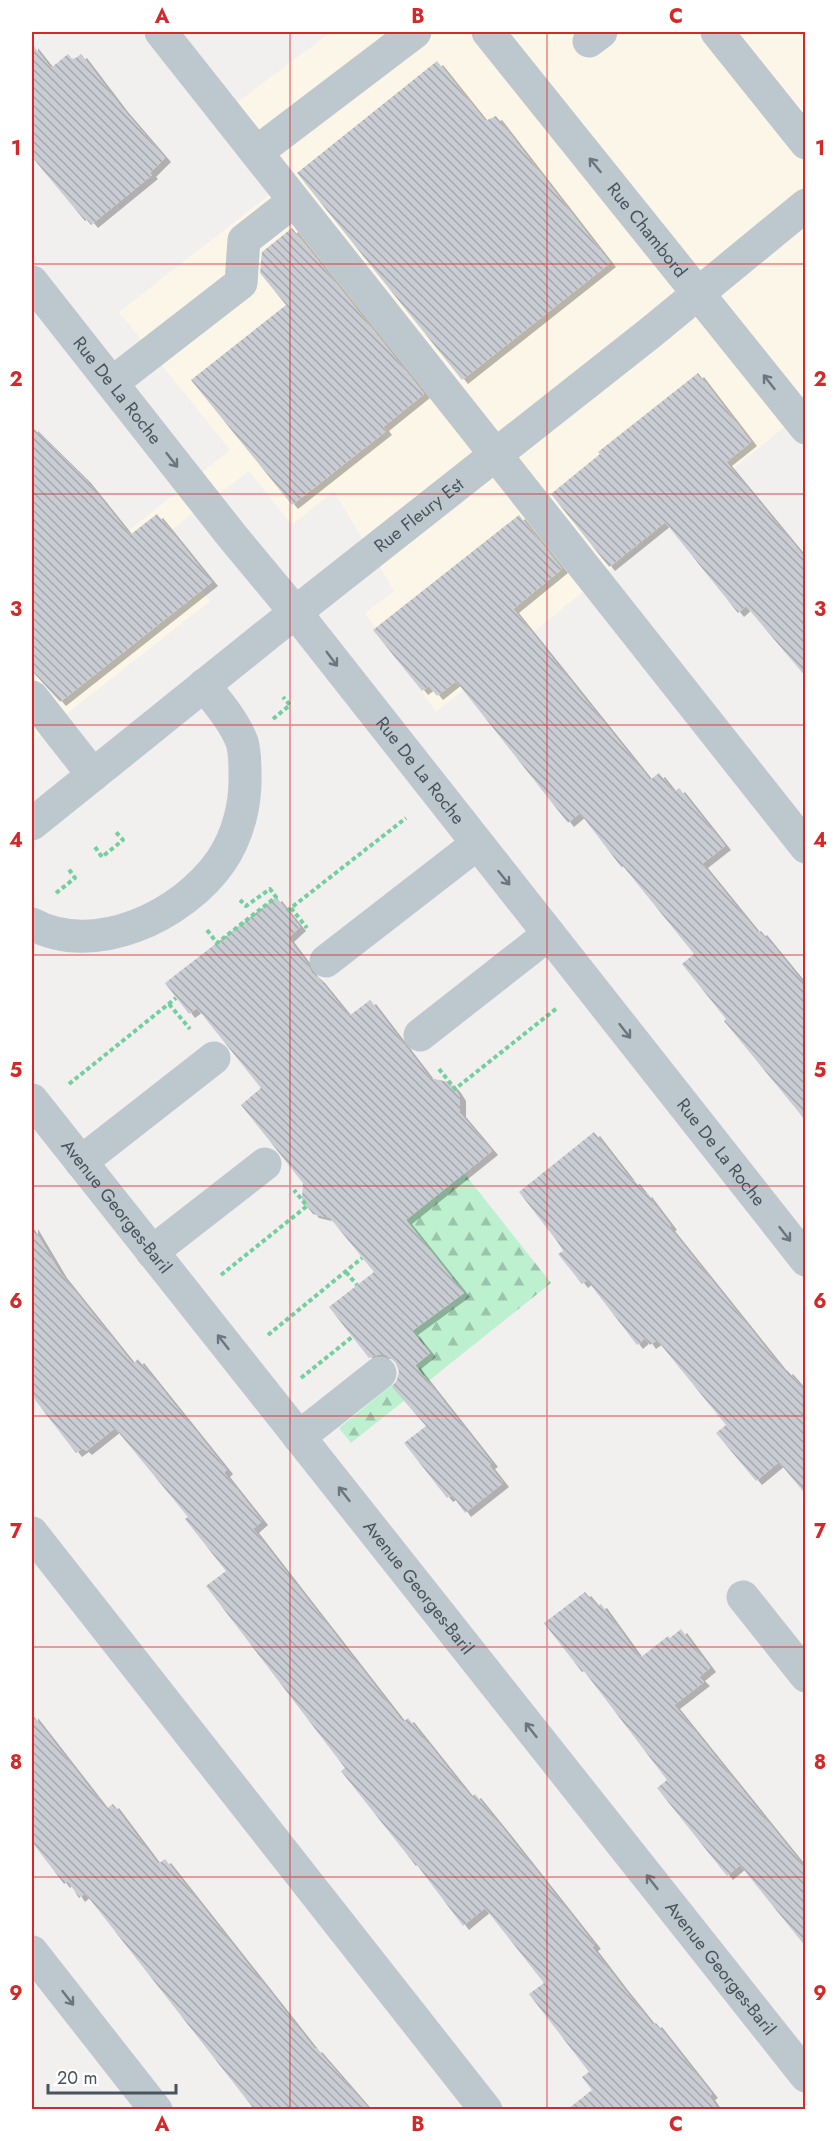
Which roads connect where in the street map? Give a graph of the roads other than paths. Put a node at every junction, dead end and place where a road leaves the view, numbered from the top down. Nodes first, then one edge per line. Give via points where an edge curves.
1 (161, 32) edge
2 (415, 32) edge
3 (488, 32) edge
4 (717, 32) edge
5 (806, 143) edge
6 (257, 152) junction
7 (294, 201) junction
8 (806, 205) edge
9 (32, 282) edge
10 (697, 293) junction
11 (112, 383) junction
12 (806, 428) edge
13 (495, 455) junction
14 (296, 613) junction
15 (204, 685) junction
16 (32, 697) edge
17 (93, 775) junction
18 (32, 824) edge
19 (477, 844) junction
20 (806, 847) edge
21 (32, 924) edge
22 (549, 934) junction
23 (326, 961) dead end
24 (420, 1035) dead end
25 (214, 1058) dead end
26 (32, 1100) edge
27 (81, 1162) junction
28 (265, 1164) dead end
29 (152, 1252) junction
30 (806, 1260) edge
31 (380, 1373) dead end
32 (298, 1437) junction
33 (32, 1533) edge
34 (742, 1597) dead end
35 (806, 1676) edge
36 (32, 1952) edge
37 (806, 2076) edge
38 (156, 2109) edge
39 (486, 2109) edge

1 - 6 street
2 - 6 street
10 -> 3 street, Rue Chambord
4 - 5 street
6 - 7 street
7 - 11 street via 244,240 241,283
7 - 13 street
8 - 10 street, Rue Fleury Est
9 - 11 street, Rue De La Roche
12 -> 10 street, Rue Chambord
10 - 13 street, Rue Fleury Est
11 -> 14 street, Rue De La Roche
13 - 14 street, Rue Fleury Est
13 - 20 street
14 - 15 street, Rue Fleury Est
14 -> 19 street, Rue De La Roche
15 - 17 street, Rue Fleury Est
15 - 21 street via 235,727 244,754 241,815 222,860 182,899 134,927 76,936
16 - 17 street
17 - 18 street, Rue Fleury Est
19 -> 22 street, Rue De La Roche
19 - 23 street
22 - 24 street
22 -> 30 street, Rue De La Roche
25 - 27 street
26 - 27 street, Avenue Georges-Baril
27 - 29 street, Avenue Georges-Baril
28 - 29 street
32 -> 29 street, Avenue Georges-Baril
31 - 32 street
37 -> 32 street, Avenue Georges-Baril
33 - 39 street
34 - 35 street
36 -> 38 street

